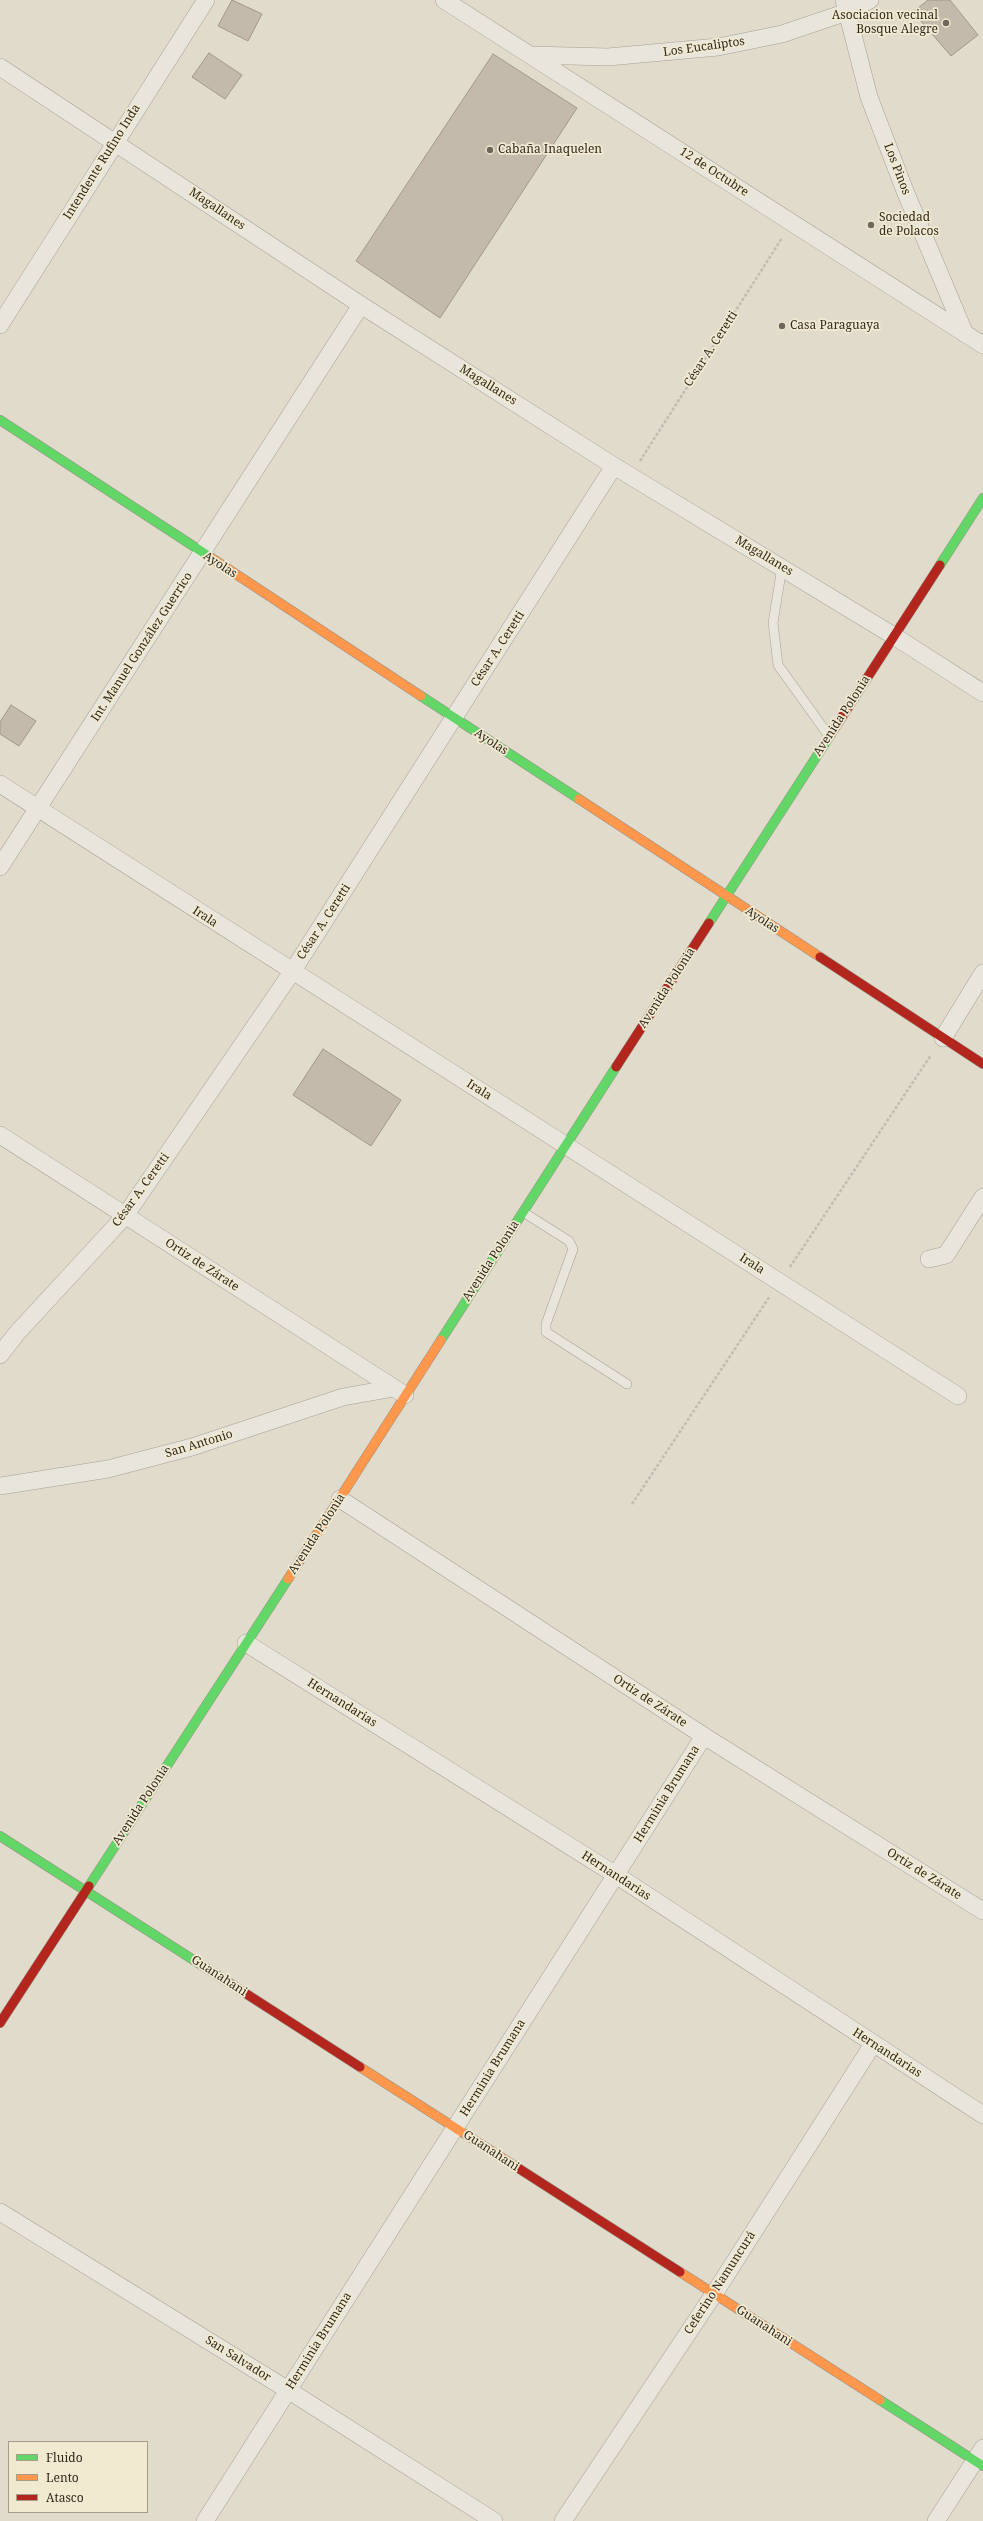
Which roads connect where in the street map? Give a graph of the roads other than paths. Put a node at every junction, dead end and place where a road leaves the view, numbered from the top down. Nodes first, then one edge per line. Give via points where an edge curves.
1 (206, 0) edge
2 (444, 0) edge
3 (870, 0) edge
4 (845, 6) edge
5 (531, 55) junction
6 (0, 67) edge
7 (115, 141) junction
8 (361, 305) junction
9 (0, 325) edge
10 (966, 334) junction
11 (983, 345) edge
12 (0, 420) edge
13 (614, 466) junction
14 (983, 498) edge
15 (202, 553) junction
16 (782, 567) junction
17 (894, 636) junction
18 (983, 693) edge
19 (454, 718) junction
20 (829, 737) junction
21 (0, 784) edge
22 (37, 809) junction
23 (0, 867) edge
24 (726, 896) junction
25 (292, 972) junction
26 (983, 973) edge
27 (942, 1038) junction
28 (983, 1064) edge
29 (0, 1135) edge
30 (566, 1145) junction
31 (983, 1197) edge
32 (523, 1212) junction
33 (125, 1216) junction
34 (929, 1259) dead end
35 (0, 1355) edge
36 (627, 1384) dead end
37 (399, 1392) junction
38 (958, 1396) dead end
39 (0, 1486) edge
40 (340, 1500) junction
41 (246, 1642) junction
42 (704, 1736) junction
43 (0, 1836) edge
44 (616, 1875) junction
45 (85, 1891) junction
46 (983, 1911) edge
47 (0, 2023) edge
48 (873, 2044) junction
49 (983, 2115) edge
50 (455, 2128) junction
51 (0, 2212) edge
52 (714, 2294) junction
53 (288, 2390) junction
54 (980, 2458) edge
55 (205, 2521) edge
56 (494, 2521) edge
57 (563, 2521) edge
58 (936, 2521) edge

1 - 7 street, Intendente Rufino Inda
2 - 5 street, 12 de Octubre
3 - 4 street, Los Eucaliptos
4 - 5 street, Los Eucaliptos via 782,34 718,47 608,57
4 - 10 street, Los Pinos via 870,97 905,191
5 - 10 street, 12 de Octubre
6 - 7 street, Magallanes
7 - 8 street, Magallanes
7 - 9 street, Intendente Rufino Inda
8 - 13 street, Magallanes
8 - 15 street, Int. Manuel González Guerrico
10 - 11 street, 12 de Octubre
12 - 15 street, Ayolas
13 - 16 street, Magallanes
13 - 19 street, César A. Ceretti
14 - 17 street, Avenida Polonia
15 - 19 street, Ayolas
15 - 22 street, Int. Manuel González Guerrico
16 - 17 street, Magallanes
16 - 20 lane via 773,623 778,665
17 - 18 street, Magallanes
17 - 20 street, Avenida Polonia
19 - 24 street, Ayolas
19 - 25 street, César A. Ceretti
20 - 24 street, Avenida Polonia
21 - 22 street, Irala
22 - 23 street, Int. Manuel González Guerrico
22 - 25 street, Irala
24 - 27 street, Ayolas
24 - 30 street, Avenida Polonia
25 - 30 street, Irala
25 - 33 street, César A. Ceretti
26 - 27 street
27 - 28 street, Ayolas
29 - 33 street, Ortiz de Zárate
30 - 32 street, Avenida Polonia
30 - 38 street, Irala
31 - 34 street via 946,1255
32 - 36 lane via 569,1240 573,1249 546,1324 546,1332
32 - 37 street, Avenida Polonia
33 - 35 street, César A. Ceretti via 17,1333
33 - 37 street, Ortiz de Zárate
37 - 39 street, San Antonio via 343,1397 192,1447 116,1467
37 - 40 street, Avenida Polonia
40 - 41 street, Avenida Polonia
40 - 42 street, Ortiz de Zárate
41 - 44 street, Hernandarias
41 - 45 street, Avenida Polonia
42 - 44 street, Herminia Brumana
42 - 46 street, Ortiz de Zárate
43 - 45 street, Guanahani
44 - 48 street, Hernandarias
44 - 50 street, Herminia Brumana
45 - 47 street, Avenida Polonia
45 - 50 street, Guanahani
48 - 49 street, Hernandarias
48 - 52 street, Ceferino Namuncurá
50 - 52 street, Guanahani
50 - 53 street, Herminia Brumana
51 - 53 street, San Salvador
52 - 54 street, Guanahani
52 - 57 street, Ceferino Namuncurá
53 - 55 street, Herminia Brumana
53 - 56 street, San Salvador
54 - 58 street

